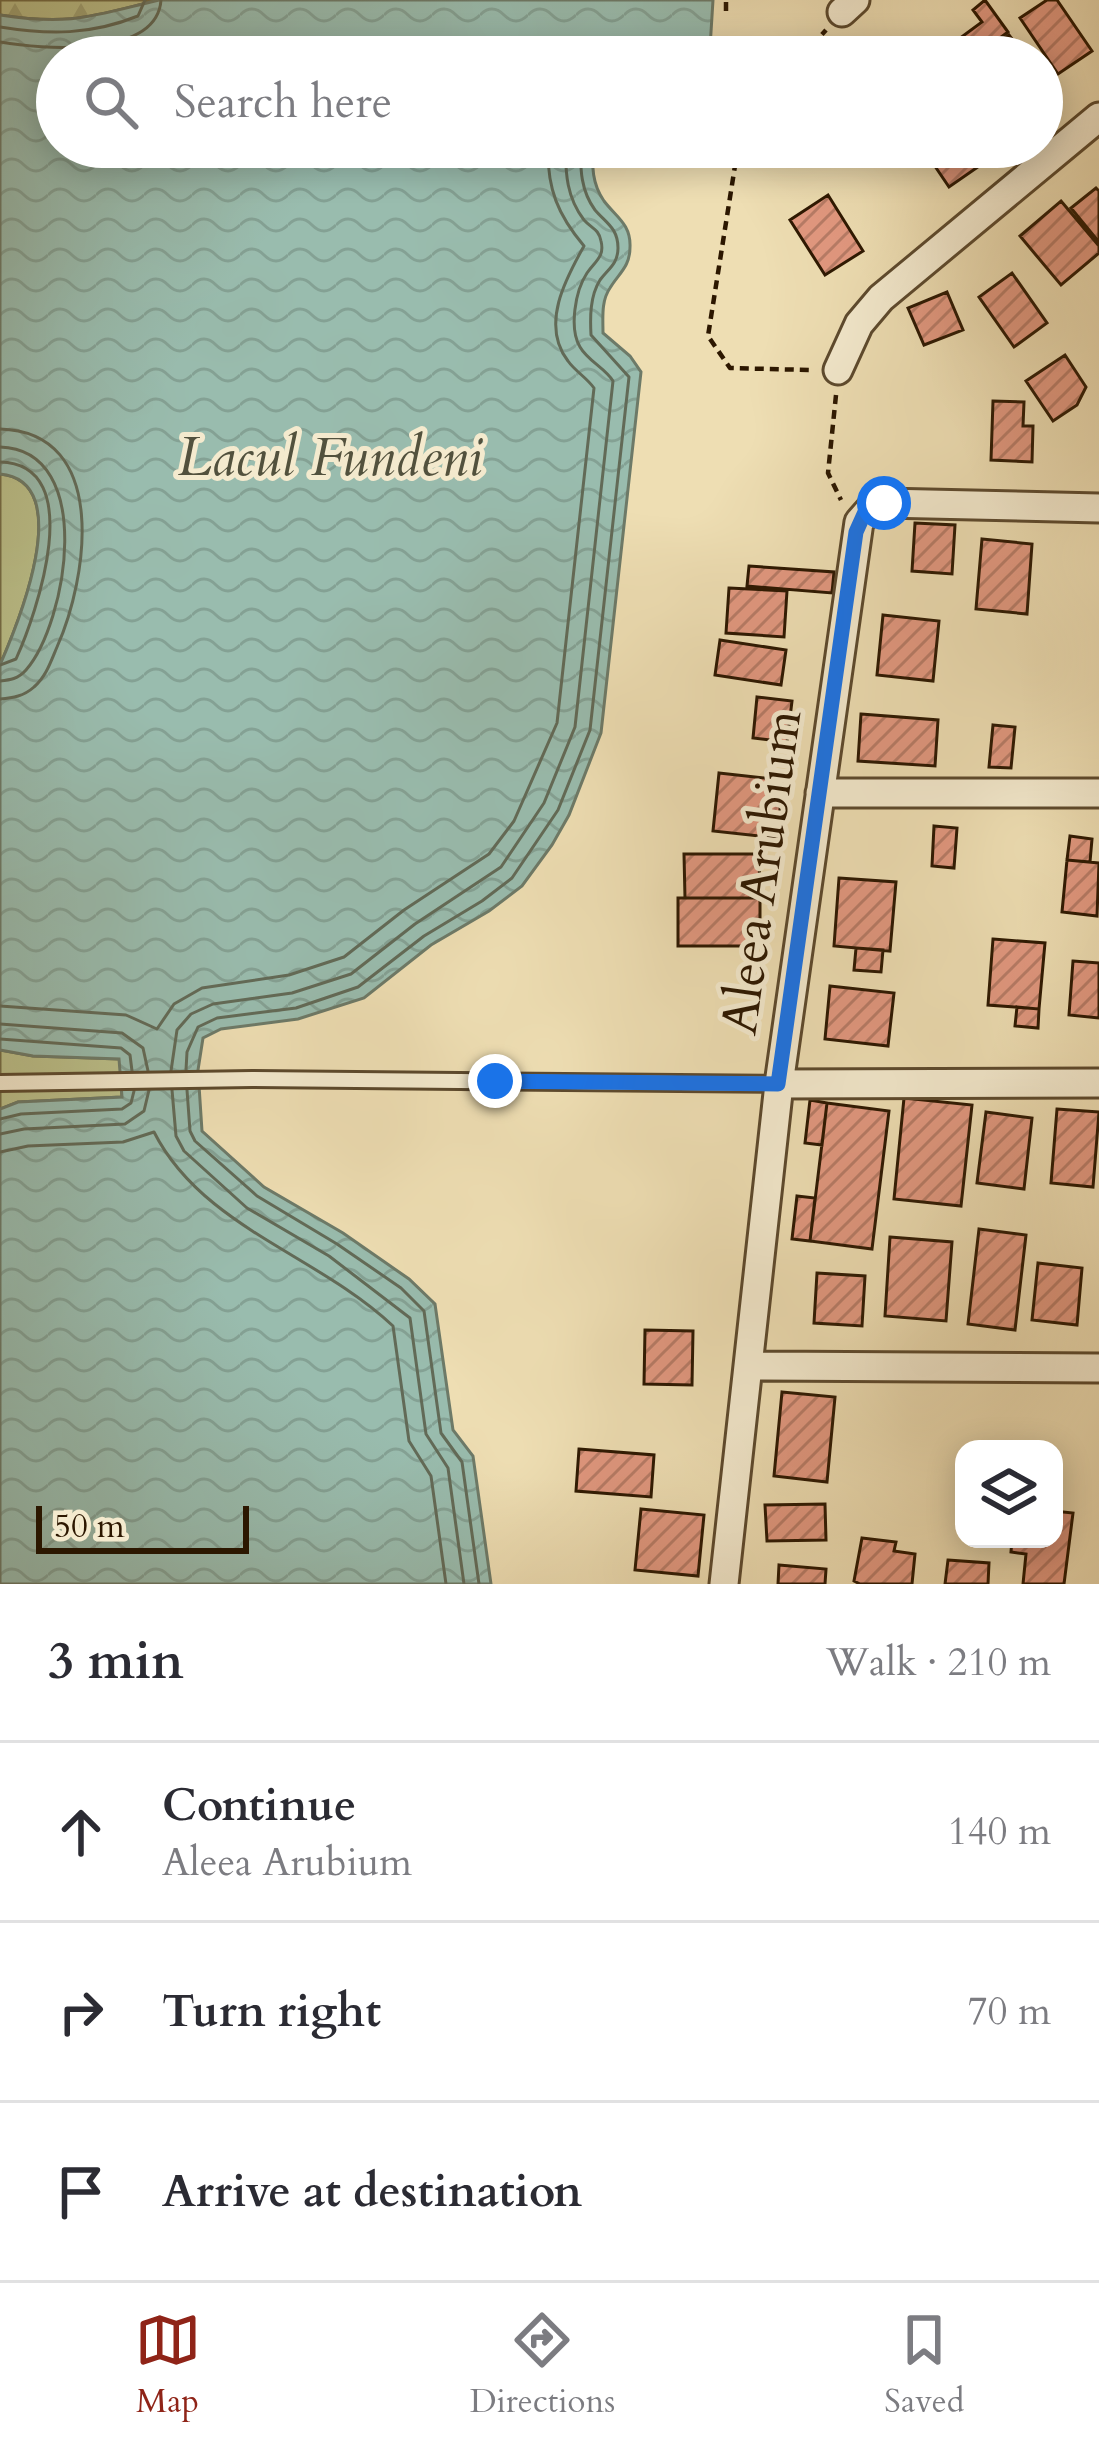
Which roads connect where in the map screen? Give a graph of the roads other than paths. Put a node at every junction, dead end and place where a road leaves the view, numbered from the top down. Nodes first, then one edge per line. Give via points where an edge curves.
1 (1099, 117) edge
2 (1063, 147) edge
3 (1038, 168) edge
4 (838, 370) road end
5 (1099, 508) edge
6 (820, 793) junction
7 (1099, 793) edge
8 (0, 1083) edge
9 (1099, 1083) edge
10 (778, 1084) junction
11 (749, 1366) junction
12 (1099, 1368) edge
13 (724, 1584) edge

1 - 2 street
3 - 4 street via 881,298
5 - 6 street, Aleea Arubium via 884,503 865,512
6 - 7 street
6 - 10 street, Aleea Arubium
8 - 10 lane
9 - 10 street
10 - 11 street, Aleea Arubium
11 - 12 street
11 - 13 street, Aleea Arubium

